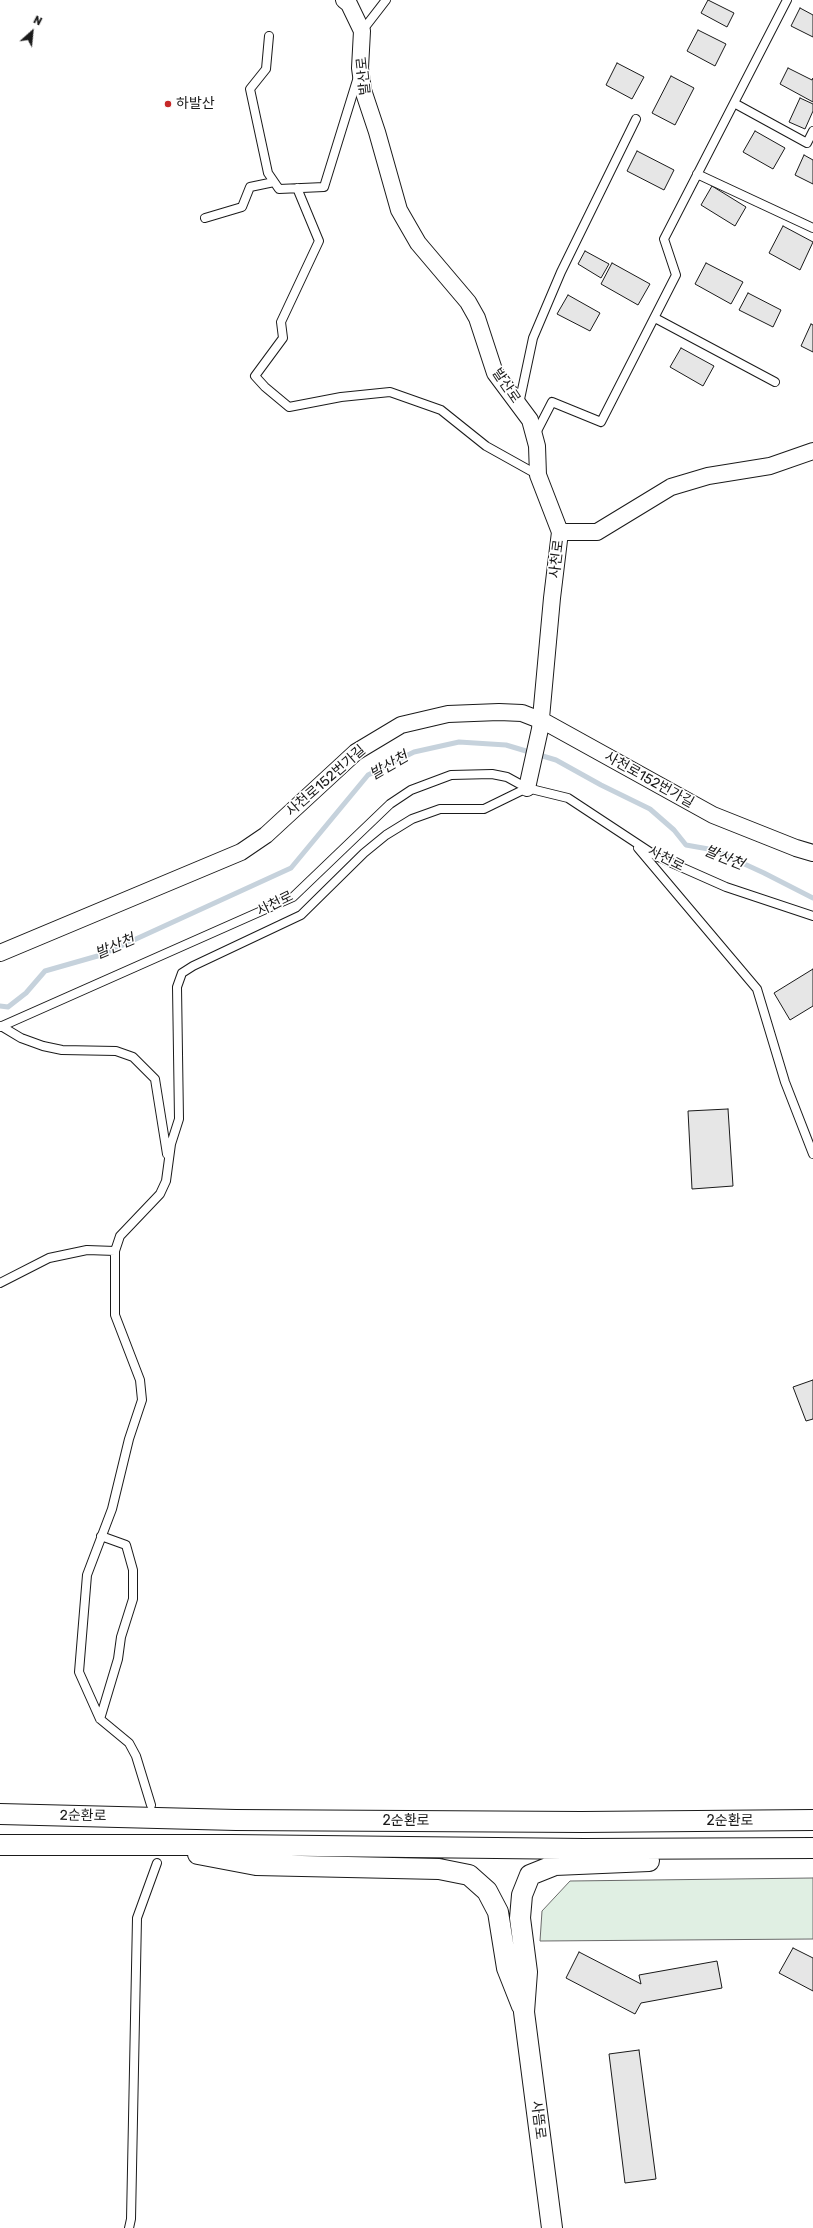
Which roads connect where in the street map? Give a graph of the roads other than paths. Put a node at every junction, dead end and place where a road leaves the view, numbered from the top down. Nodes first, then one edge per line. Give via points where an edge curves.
1 (344, 0) edge
2 (386, 0) edge
3 (787, 0) edge
4 (362, 31) junction
5 (270, 36) dead end
6 (360, 68) junction
7 (734, 103) junction
8 (636, 119) dead end
9 (813, 131) edge
10 (697, 174) junction
11 (274, 182) junction
12 (297, 188) junction
13 (205, 218) dead end
14 (813, 228) edge
15 (655, 318) junction
16 (775, 382) dead end
17 (519, 404) junction
18 (534, 436) junction
19 (813, 451) edge
20 (538, 475) junction
21 (560, 532) junction
22 (541, 725) junction
23 (528, 782) junction
24 (631, 839) junction
25 (813, 853) edge
26 (813, 916) edge
27 (0, 953) edge
28 (0, 1026) edge
29 (813, 1154) edge
30 (169, 1162) junction
31 (115, 1251) junction
32 (0, 1283) edge
33 (101, 1536) junction
34 (100, 1719) junction
35 (152, 1805) dead end
36 (0, 1814) edge
37 (813, 1820) edge
38 (0, 1845) edge
39 (813, 1849) edge
40 (155, 1854) junction
41 (524, 2012) junction
42 (129, 2228) edge
43 (552, 2228) edge

1 - 4 street, 발산로 via 350,4
2 - 4 lane
3 - 7 lane
4 - 6 street, 발산로
5 - 11 lane via 266,69 250,89 268,173
6 - 12 lane via 324,187
6 - 17 street, 발산로 via 363,90 399,210 418,244 474,312 495,372
7 - 9 lane via 807,143
7 - 10 lane
8 - 17 lane via 561,272 533,338
10 - 14 lane
10 - 15 lane via 664,239 676,275
11 - 12 lane via 279,190
11 - 13 lane via 250,187 242,206
12 - 20 lane via 319,241 281,322 283,338 255,376 289,407 340,397 390,392 441,410 486,446
15 - 16 lane
15 - 18 lane via 601,422 552,402
17 - 18 street, 발산로 via 530,420
18 - 20 street, 발산로
19 - 21 street via 770,466 708,476 671,487 597,532
20 - 21 street, 발산로
21 - 22 street, 사천로
22 - 23 street, 사천로
22 - 25 street, 사천로152번가길 via 713,815
22 - 27 street, 사천로152번가길 via 522,714 474,712 448,714 401,725 356,752 266,835 241,852
23 - 24 lane, 사천로 via 568,798
23 - 28 lane, 사천로 via 492,774 451,775 411,790 390,804 293,897
23 - 30 lane via 484,809 440,809 412,819 364,853 302,915 182,973 177,987 179,1118 171,1144
24 - 26 lane, 사천로 via 656,856 726,887
24 - 29 lane via 757,989 785,1082
28 - 30 lane via 20,1038 49,1047 116,1051 133,1057 155,1079
30 - 31 lane via 166,1181 160,1194 120,1236
31 - 32 lane via 87,1250 49,1258
31 - 33 lane via 115,1315 140,1380 142,1400 129,1439 112,1509
33 - 34 lane via 87,1575 79,1672
33 - 34 lane via 126,1545 134,1570 133,1599
34 - 35 lane via 129,1743 136,1756
36 - 37 street, 2순환로 via 244,1820
38 - 40 street, 2순환로
39 - 40 street, 2순환로
39 - 41 street via 623,1863 555,1865 530,1875 522,1895 520,1918 526,1972
40 - 41 street via 256,1865 440,1869 469,1875 486,1891 498,1912 507,1968
40 - 42 lane via 137,1918
41 - 43 street, 사뜸로

